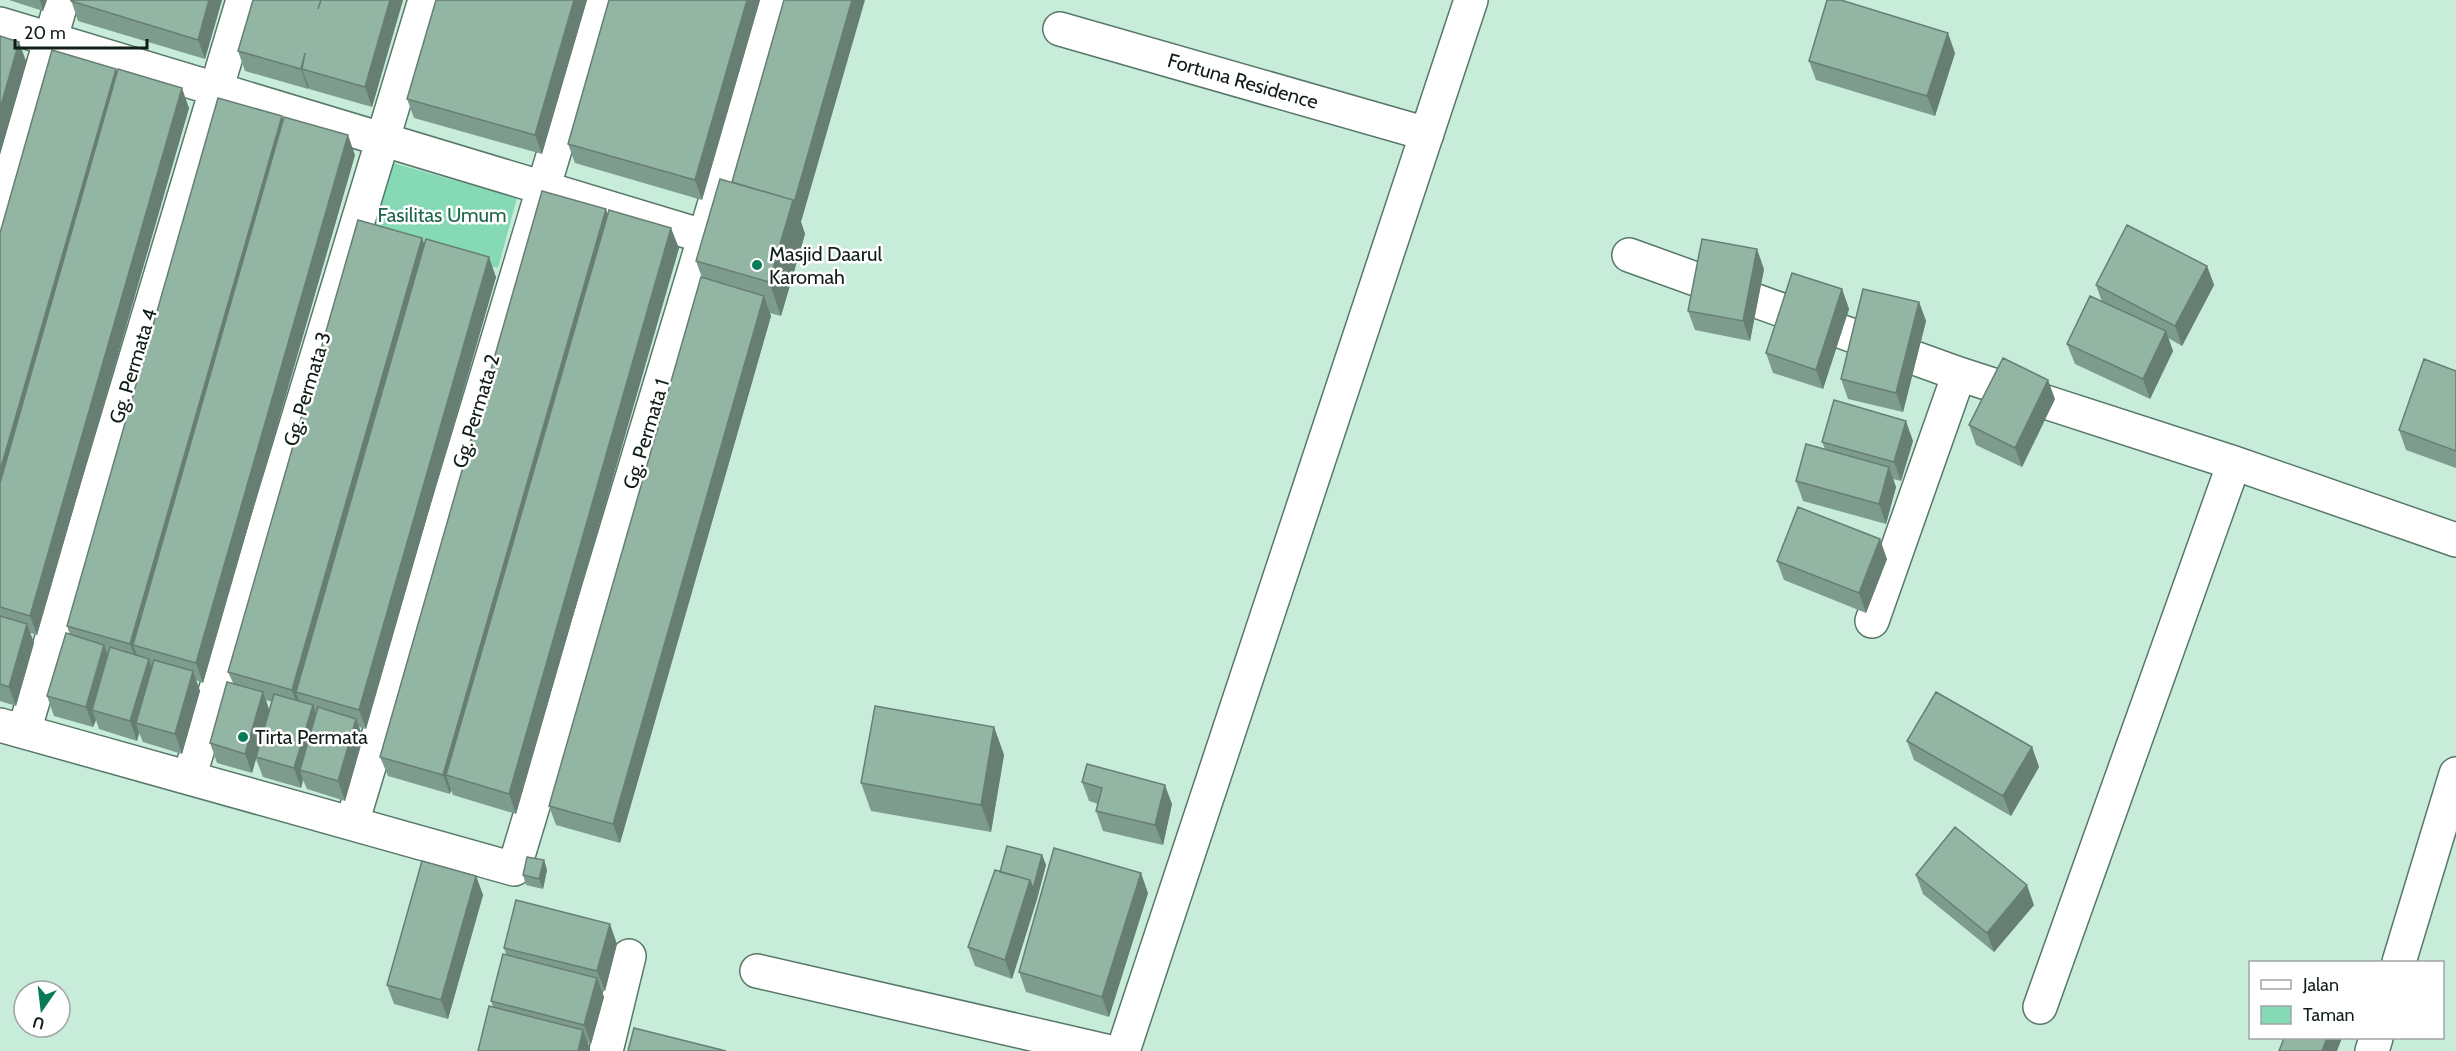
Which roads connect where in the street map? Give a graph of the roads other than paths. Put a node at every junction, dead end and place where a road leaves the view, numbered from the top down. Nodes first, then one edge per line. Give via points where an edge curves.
1 (62, 0) edge
2 (243, 0) edge
3 (425, 0) edge
4 (600, 0) edge
5 (776, 0) edge
6 (1472, 0) edge
7 (0, 24) edge
8 (1060, 29) dead end
9 (50, 39) junction
10 (216, 89) junction
11 (1427, 134) junction
12 (383, 140) junction
13 (543, 188) junction
14 (0, 214) edge
15 (706, 237) junction
16 (1629, 255) dead end
17 (1959, 374) junction
18 (2234, 463) junction
19 (2456, 540) edge
20 (1872, 621) dead end
21 (12, 728) edge
22 (2456, 774) edge
23 (189, 778) junction
24 (352, 823) junction
25 (629, 956) dead end
26 (2400, 961) edge
27 (757, 971) dead end
28 (2040, 1007) dead end
29 (606, 1051) edge
30 (1106, 1051) edge
31 (1123, 1051) edge

1 - 9 street
2 - 10 street, Gg. Permata 4
3 - 12 street, Gg. Permata 3
4 - 13 street, Gg. Permata 2
5 - 15 street, Gg. Permata 1
6 - 11 street
7 - 9 street
8 - 11 street, Fortuna Residence
9 - 10 street
9 - 14 street
10 - 12 street
10 - 21 street, Gg. Permata 4
11 - 31 street
12 - 13 street
12 - 23 street, Gg. Permata 3
13 - 15 street
13 - 24 street, Gg. Permata 2
15 - 24 street, Gg. Permata 1 via 514,868
16 - 17 street
17 - 18 street
17 - 20 street
18 - 19 street
18 - 28 street
21 - 23 street
22 - 26 street
23 - 24 street
25 - 29 street
27 - 30 street

